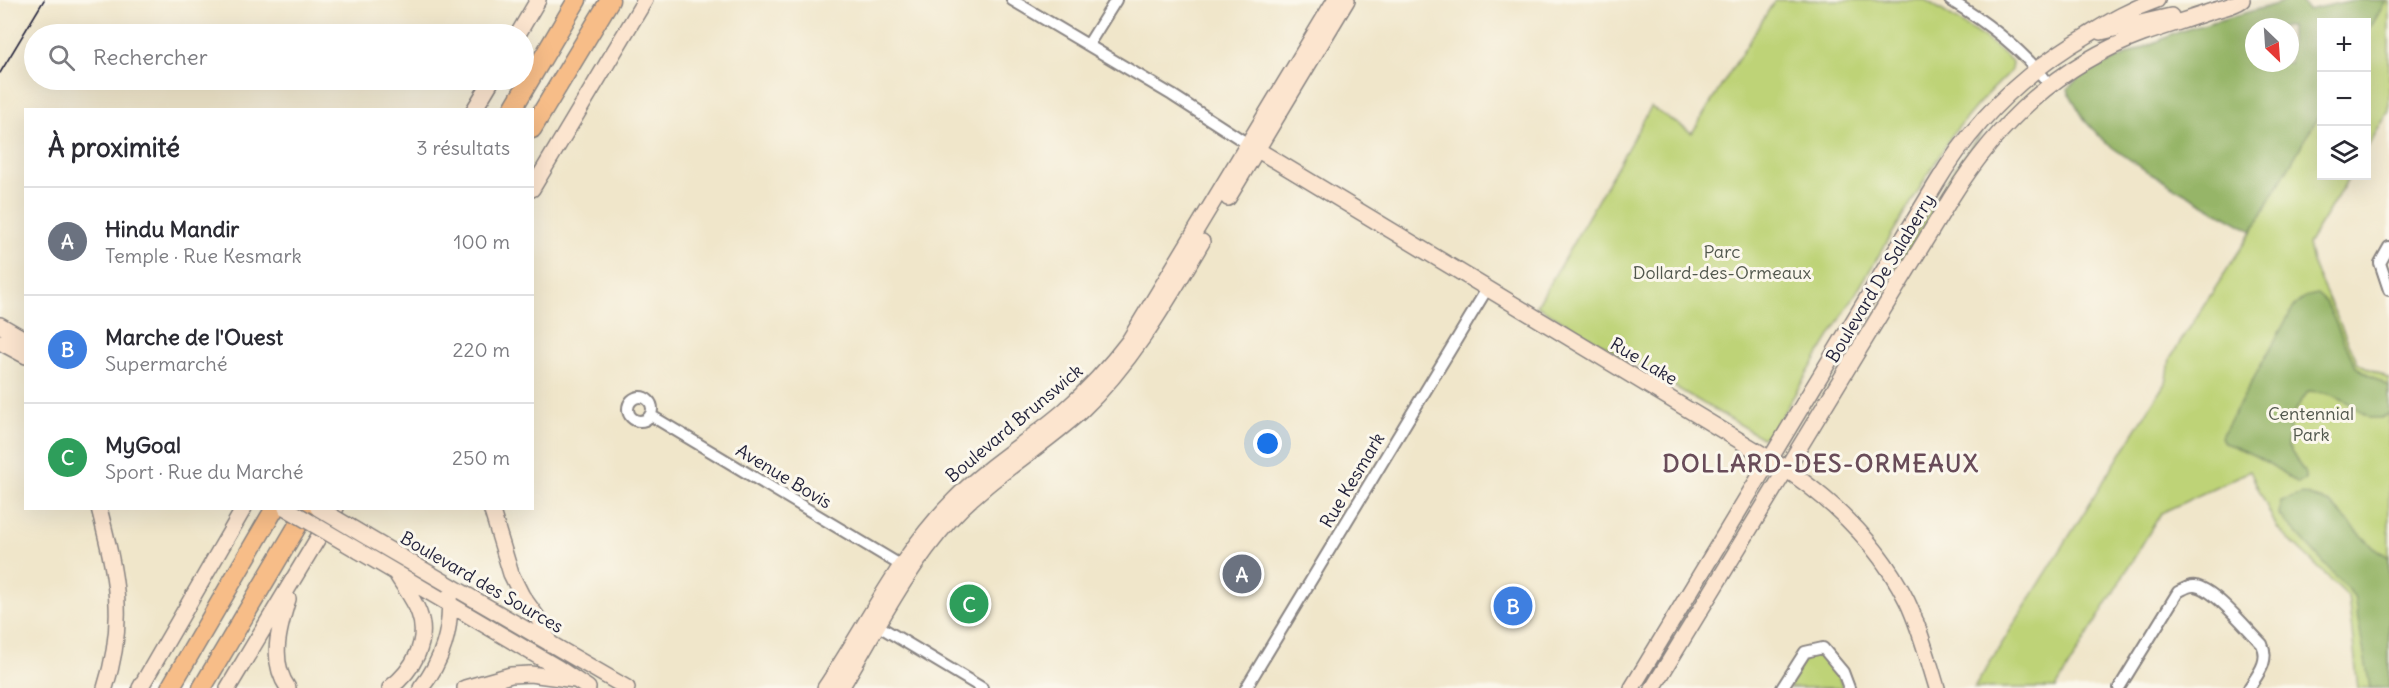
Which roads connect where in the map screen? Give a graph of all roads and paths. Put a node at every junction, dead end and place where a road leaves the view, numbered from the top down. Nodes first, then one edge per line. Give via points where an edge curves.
1 (538, 0) edge
2 (577, 0) edge
3 (610, 0) edge
4 (645, 0) edge
5 (1012, 0) edge
6 (1116, 0) edge
7 (1335, 0) edge
8 (1347, 0) edge
9 (1950, 0) edge
10 (2157, 0) edge
11 (2219, 0) edge
12 (2242, 0) edge
13 (524, 24) edge
14 (2088, 34) junction
15 (1089, 45) junction
16 (2036, 68) junction
17 (534, 73) edge
18 (2049, 84) junction
19 (486, 90) edge
20 (524, 90) edge
21 (475, 108) edge
22 (513, 108) edge
23 (534, 126) edge
24 (1253, 147) junction
25 (537, 183) edge
26 (2389, 247) edge
27 (1487, 289) junction
28 (2389, 290) edge
29 (0, 325) edge
30 (24, 339) edge
31 (0, 342) edge
32 (24, 355) edge
33 (650, 415) dead end
34 (1770, 459) junction
35 (1787, 470) junction
36 (99, 510) edge
37 (243, 510) edge
38 (275, 510) edge
39 (289, 510) edge
40 (307, 510) edge
41 (321, 510) edge
42 (335, 510) edge
43 (492, 510) edge
44 (902, 566) junction
45 (395, 573) junction
46 (293, 582) junction
47 (448, 584) junction
48 (450, 604) junction
49 (873, 623) junction
50 (550, 644) junction
51 (581, 684) edge
52 (105, 688) edge
53 (140, 688) edge
54 (170, 688) edge
55 (202, 688) edge
56 (228, 688) edge
57 (288, 688) edge
58 (390, 688) edge
59 (421, 688) edge
60 (465, 688) edge
61 (627, 688) edge
62 (825, 688) edge
63 (841, 688) edge
64 (982, 688) edge
65 (1246, 688) edge
66 (1632, 688) edge
67 (1653, 688) edge
68 (1782, 688) edge
69 (1850, 688) edge
70 (1937, 688) edge
71 (2119, 688) edge
72 (2249, 688) edge

1 - 13 street
2 - 17 highway
3 - 23 highway
4 - 25 street
5 - 15 street
6 - 15 street
7 - 24 street, Boulevard Brunswick
8 - 24 street, Boulevard Brunswick
9 - 16 street via 1997,32
10 - 14 street, Boulevard De Salaberry via 2124,12
11 - 14 street, Boulevard De Salaberry via 2167,17
12 - 18 street, Boulevard De Salaberry via 2108,49
14 - 16 street, Boulevard De Salaberry
15 - 24 street
16 - 18 street
16 - 34 street, Boulevard De Salaberry via 1995,105 1955,154
18 - 35 street, Boulevard De Salaberry via 2005,125 1962,180
19 - 21 street
20 - 22 highway
24 - 27 street, Rue Lake
24 - 44 street, Boulevard Brunswick via 1113,361 1066,409 962,491
24 - 49 street, Boulevard Brunswick via 1158,316 1126,362 1073,418 959,510
26 - 28 street via 2380,263
27 - 34 street, Rue Lake
27 - 65 street, Rue Kesmark
29 - 30 street
31 - 32 street
33 - 44 street, Avenue Bovis
34 - 35 street, Rue Lake
34 - 66 street, Boulevard De Salaberry
35 - 67 street, Boulevard De Salaberry
35 - 70 street, Rue Lake via 1835,506 1884,563 1911,611
36 - 52 street via 118,607 115,648
37 - 53 street
38 - 54 highway
39 - 45 street, Boulevard des Sources, bridge
40 - 55 highway
41 - 47 street, Boulevard des Sources, bridge
42 - 46 street
43 - 50 street via 511,574
44 - 49 street, Boulevard Brunswick
45 - 48 street, Boulevard des Sources
45 - 58 street via 418,610 422,633 415,660
46 - 56 street
46 - 57 street via 277,644 278,664
47 - 48 street
47 - 50 street, Boulevard des Sources
48 - 51 street, Boulevard des Sources
48 - 59 street via 441,654
49 - 62 street, Boulevard Brunswick
49 - 63 street, Boulevard Brunswick
49 - 64 street
50 - 61 street, Boulevard des Sources
51 - 60 street via 519,674
68 - 69 street via 1805,652 1823,648 1843,672
71 - 72 street via 2178,592 2196,586 2208,591 2262,644 2265,663

